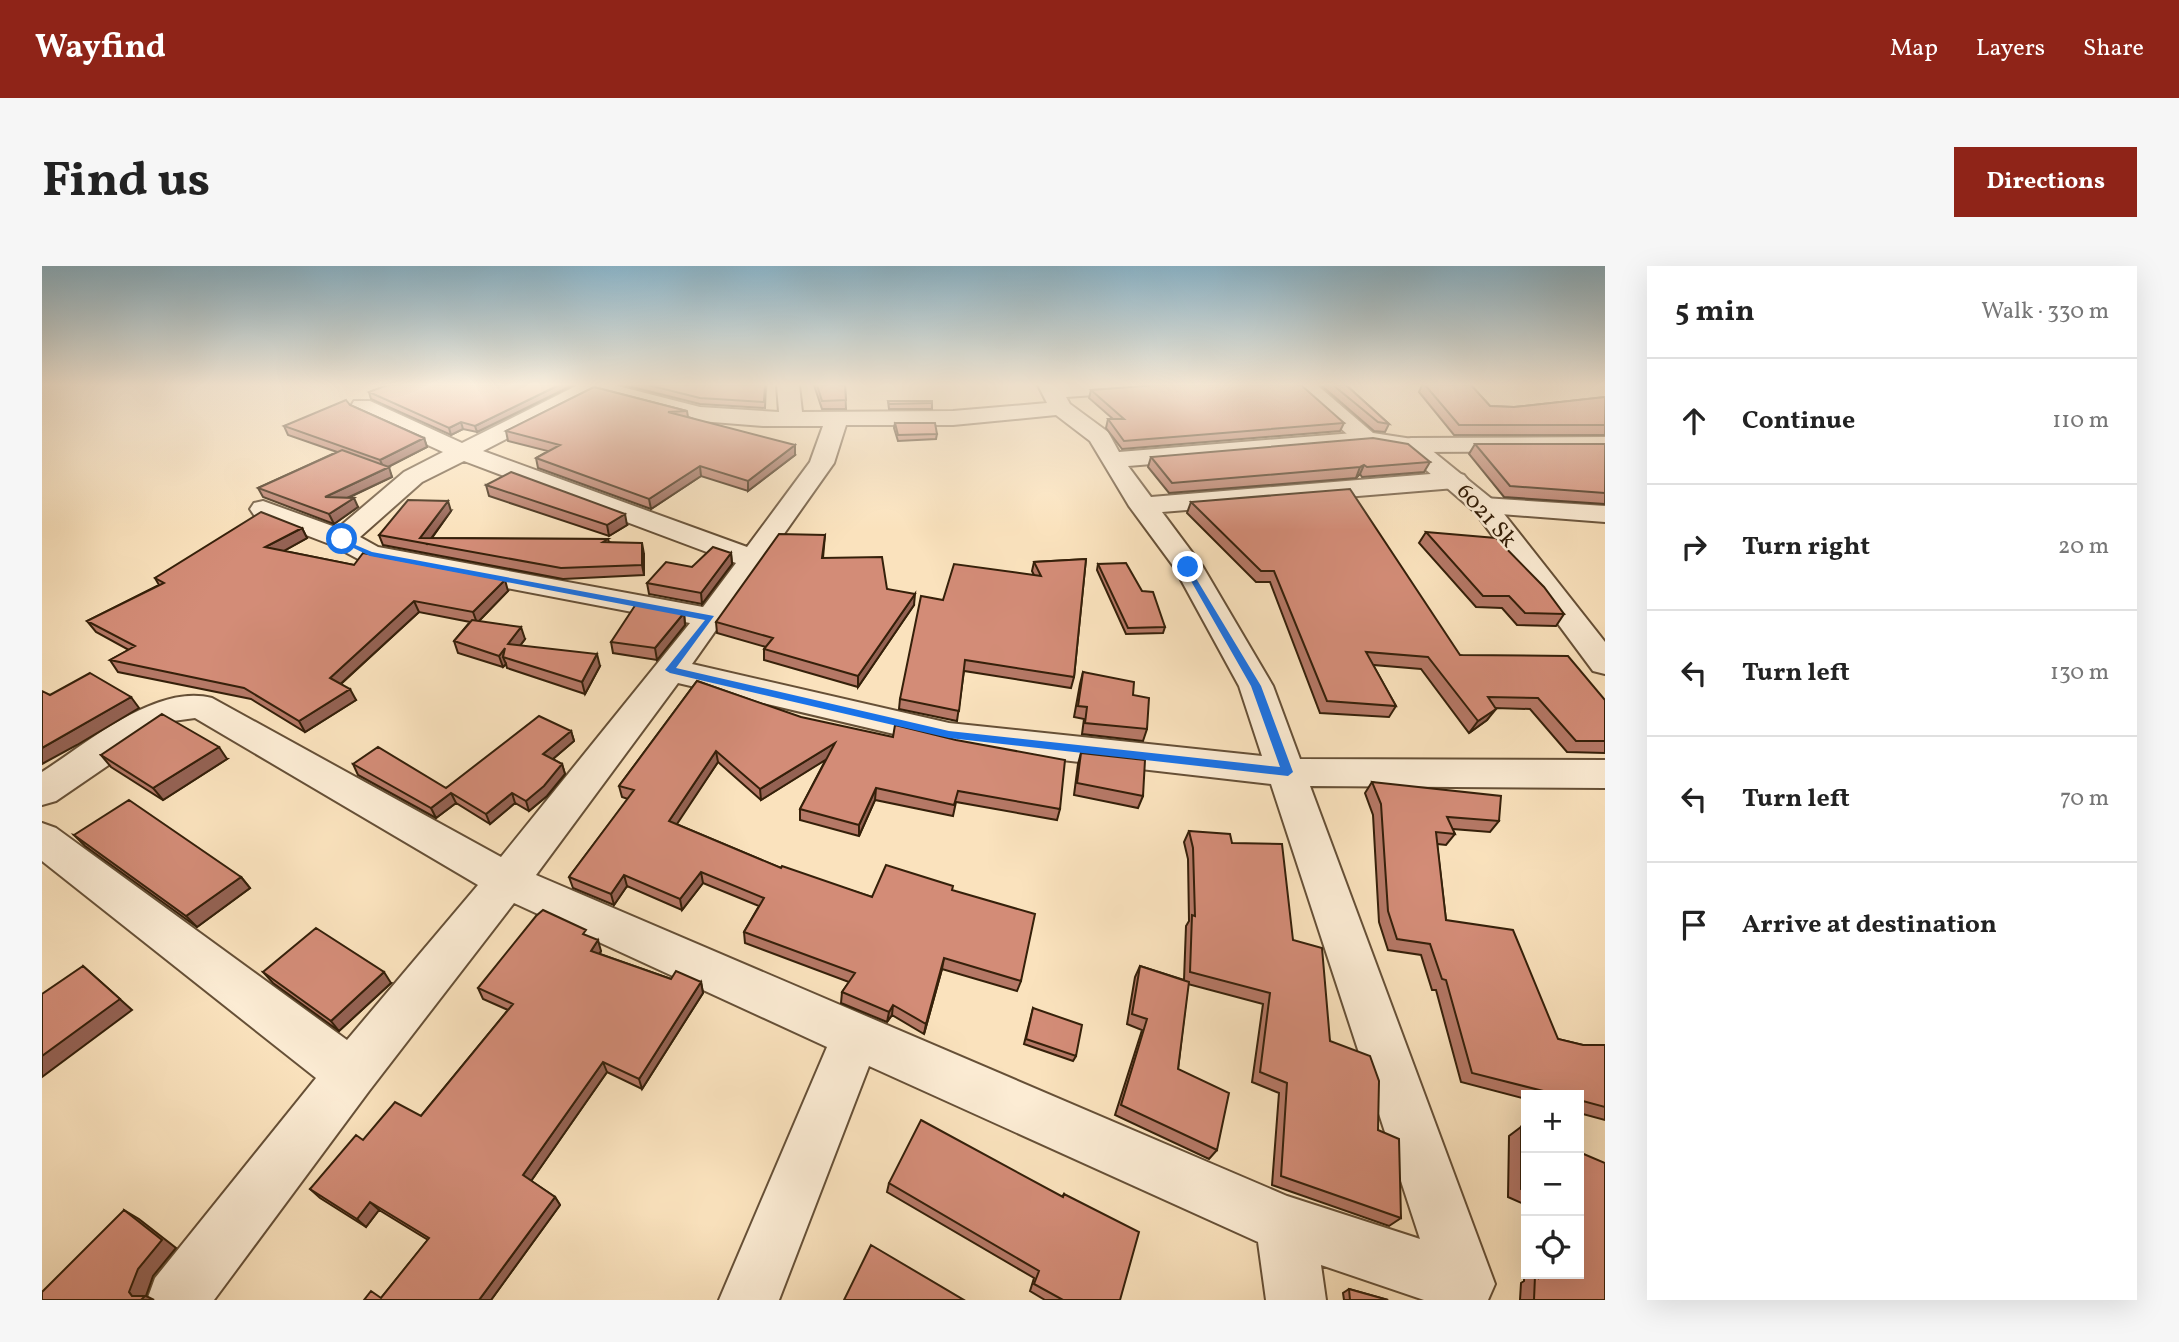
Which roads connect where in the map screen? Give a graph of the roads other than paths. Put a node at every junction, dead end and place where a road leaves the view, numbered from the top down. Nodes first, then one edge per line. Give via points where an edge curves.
1 (422, 433) edge
2 (496, 433) edge
3 (832, 433) edge
4 (1096, 433) edge
5 (1359, 433) edge
6 (1366, 439) junction
7 (1411, 444) junction
8 (1605, 444) edge
9 (461, 451) junction
10 (1111, 460) junction
11 (1455, 480) junction
12 (1142, 506) junction
13 (1484, 506) junction
14 (262, 509) edge
15 (1605, 514) edge
16 (342, 539) junction
17 (753, 559) junction
18 (711, 618) junction
19 (1605, 664) edge
20 (670, 670) junction
21 (1288, 772) junction
22 (1605, 774) edge
23 (42, 791) edge
24 (42, 839) edge
25 (507, 881) junction
26 (856, 1036) junction
27 (351, 1074) junction
28 (1285, 1224) junction
29 (1468, 1292) edge
30 (177, 1300) edge
31 (750, 1300) edge
32 (1296, 1300) edge

1 - 9 street
2 - 9 street
3 - 17 street via 822,463
4 - 10 street
5 - 6 street
6 - 7 street
6 - 10 street
7 - 8 street
7 - 11 street, 6021 Sk
9 - 16 street via 412,477
9 - 17 street
10 - 12 street
11 - 12 street
11 - 13 street, 6021 Sk
12 - 21 street via 1188,567 1256,686
13 - 15 street
13 - 19 street, 6021 Sk
14 - 16 street
16 - 18 street via 370,554
17 - 18 street
18 - 20 street
20 - 21 street via 949,735
20 - 25 street
21 - 22 street
21 - 29 street
23 - 25 street via 164,711 200,706
24 - 27 street
25 - 26 street
25 - 27 street
26 - 28 street
26 - 31 street
27 - 30 street
28 - 29 street
28 - 32 street

